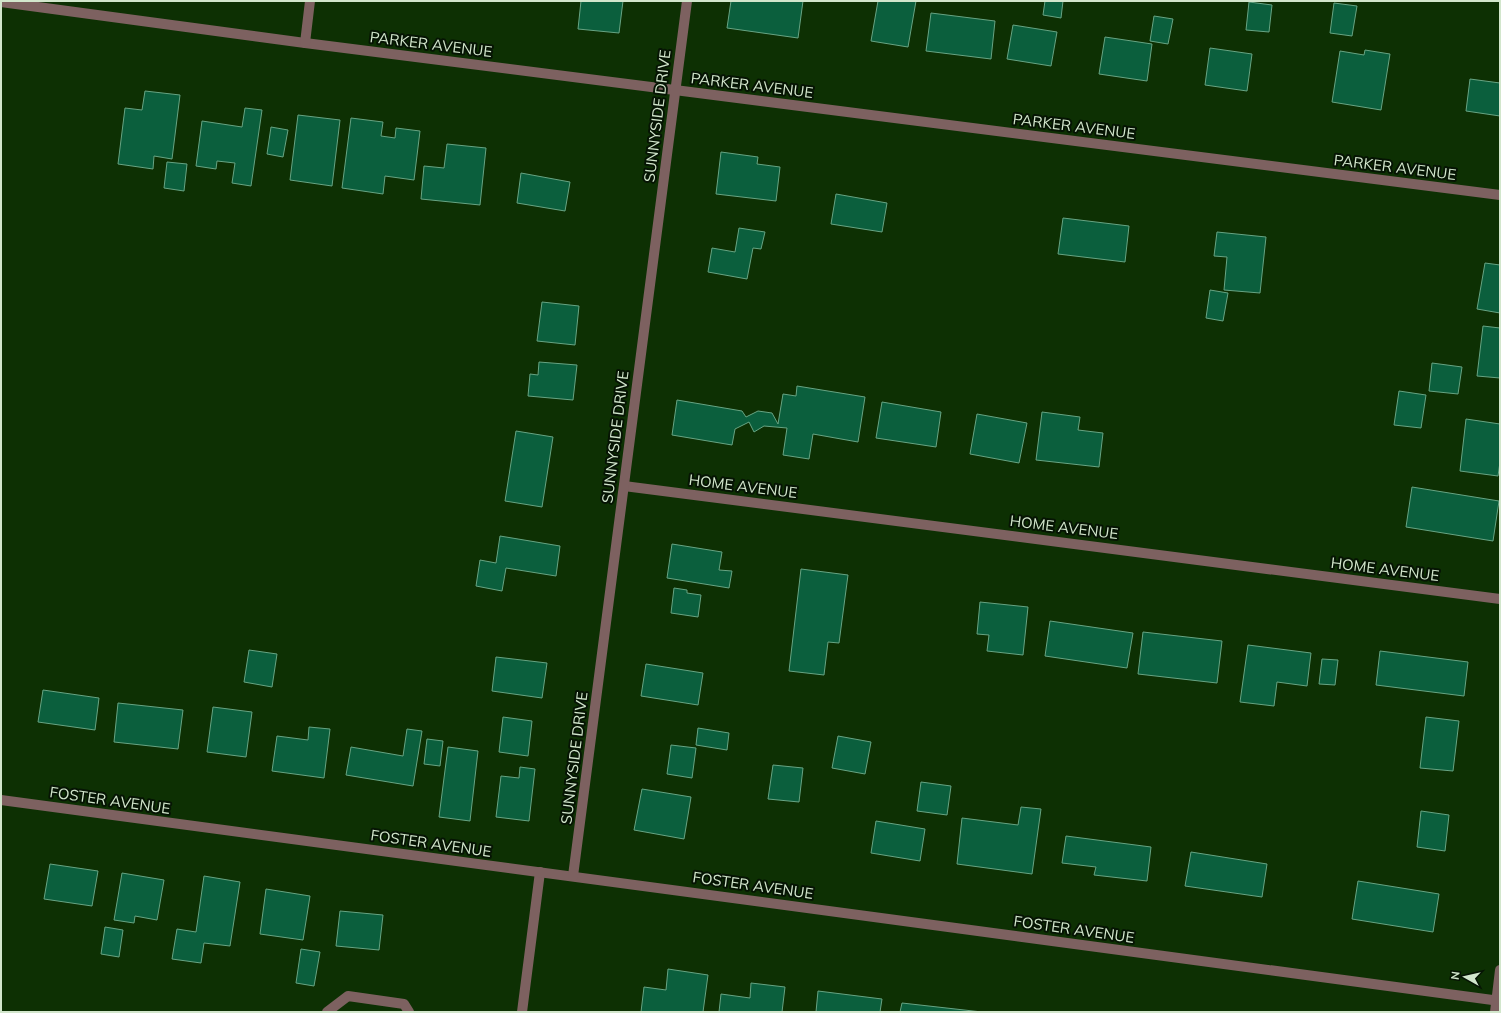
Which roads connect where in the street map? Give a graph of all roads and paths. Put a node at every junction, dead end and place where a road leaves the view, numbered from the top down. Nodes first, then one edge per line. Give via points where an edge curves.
1 (310, 1) edge
2 (687, 1) edge
3 (1, 2) edge
4 (305, 43) junction
5 (676, 91) junction
6 (1500, 195) edge
7 (624, 486) junction
8 (1500, 598) edge
9 (1, 800) edge
10 (540, 872) junction
11 (573, 876) junction
12 (1500, 970) edge
13 (1498, 1001) edge
14 (327, 1012) edge
15 (409, 1012) edge
16 (522, 1012) edge
17 (1495, 1012) edge

1 - 4 street
2 - 5 street, SUNNYSIDE DRIVE
3 - 4 street, PARKER AVENUE
4 - 5 street, PARKER AVENUE
5 - 6 street, PARKER AVENUE
5 - 7 street, SUNNYSIDE DRIVE
7 - 8 street, HOME AVENUE
7 - 11 street, SUNNYSIDE DRIVE
9 - 10 street, FOSTER AVENUE
10 - 11 street, FOSTER AVENUE
10 - 16 street
11 - 13 street, FOSTER AVENUE
12 - 13 street
13 - 17 street
14 - 15 street via 348,996 404,1004

